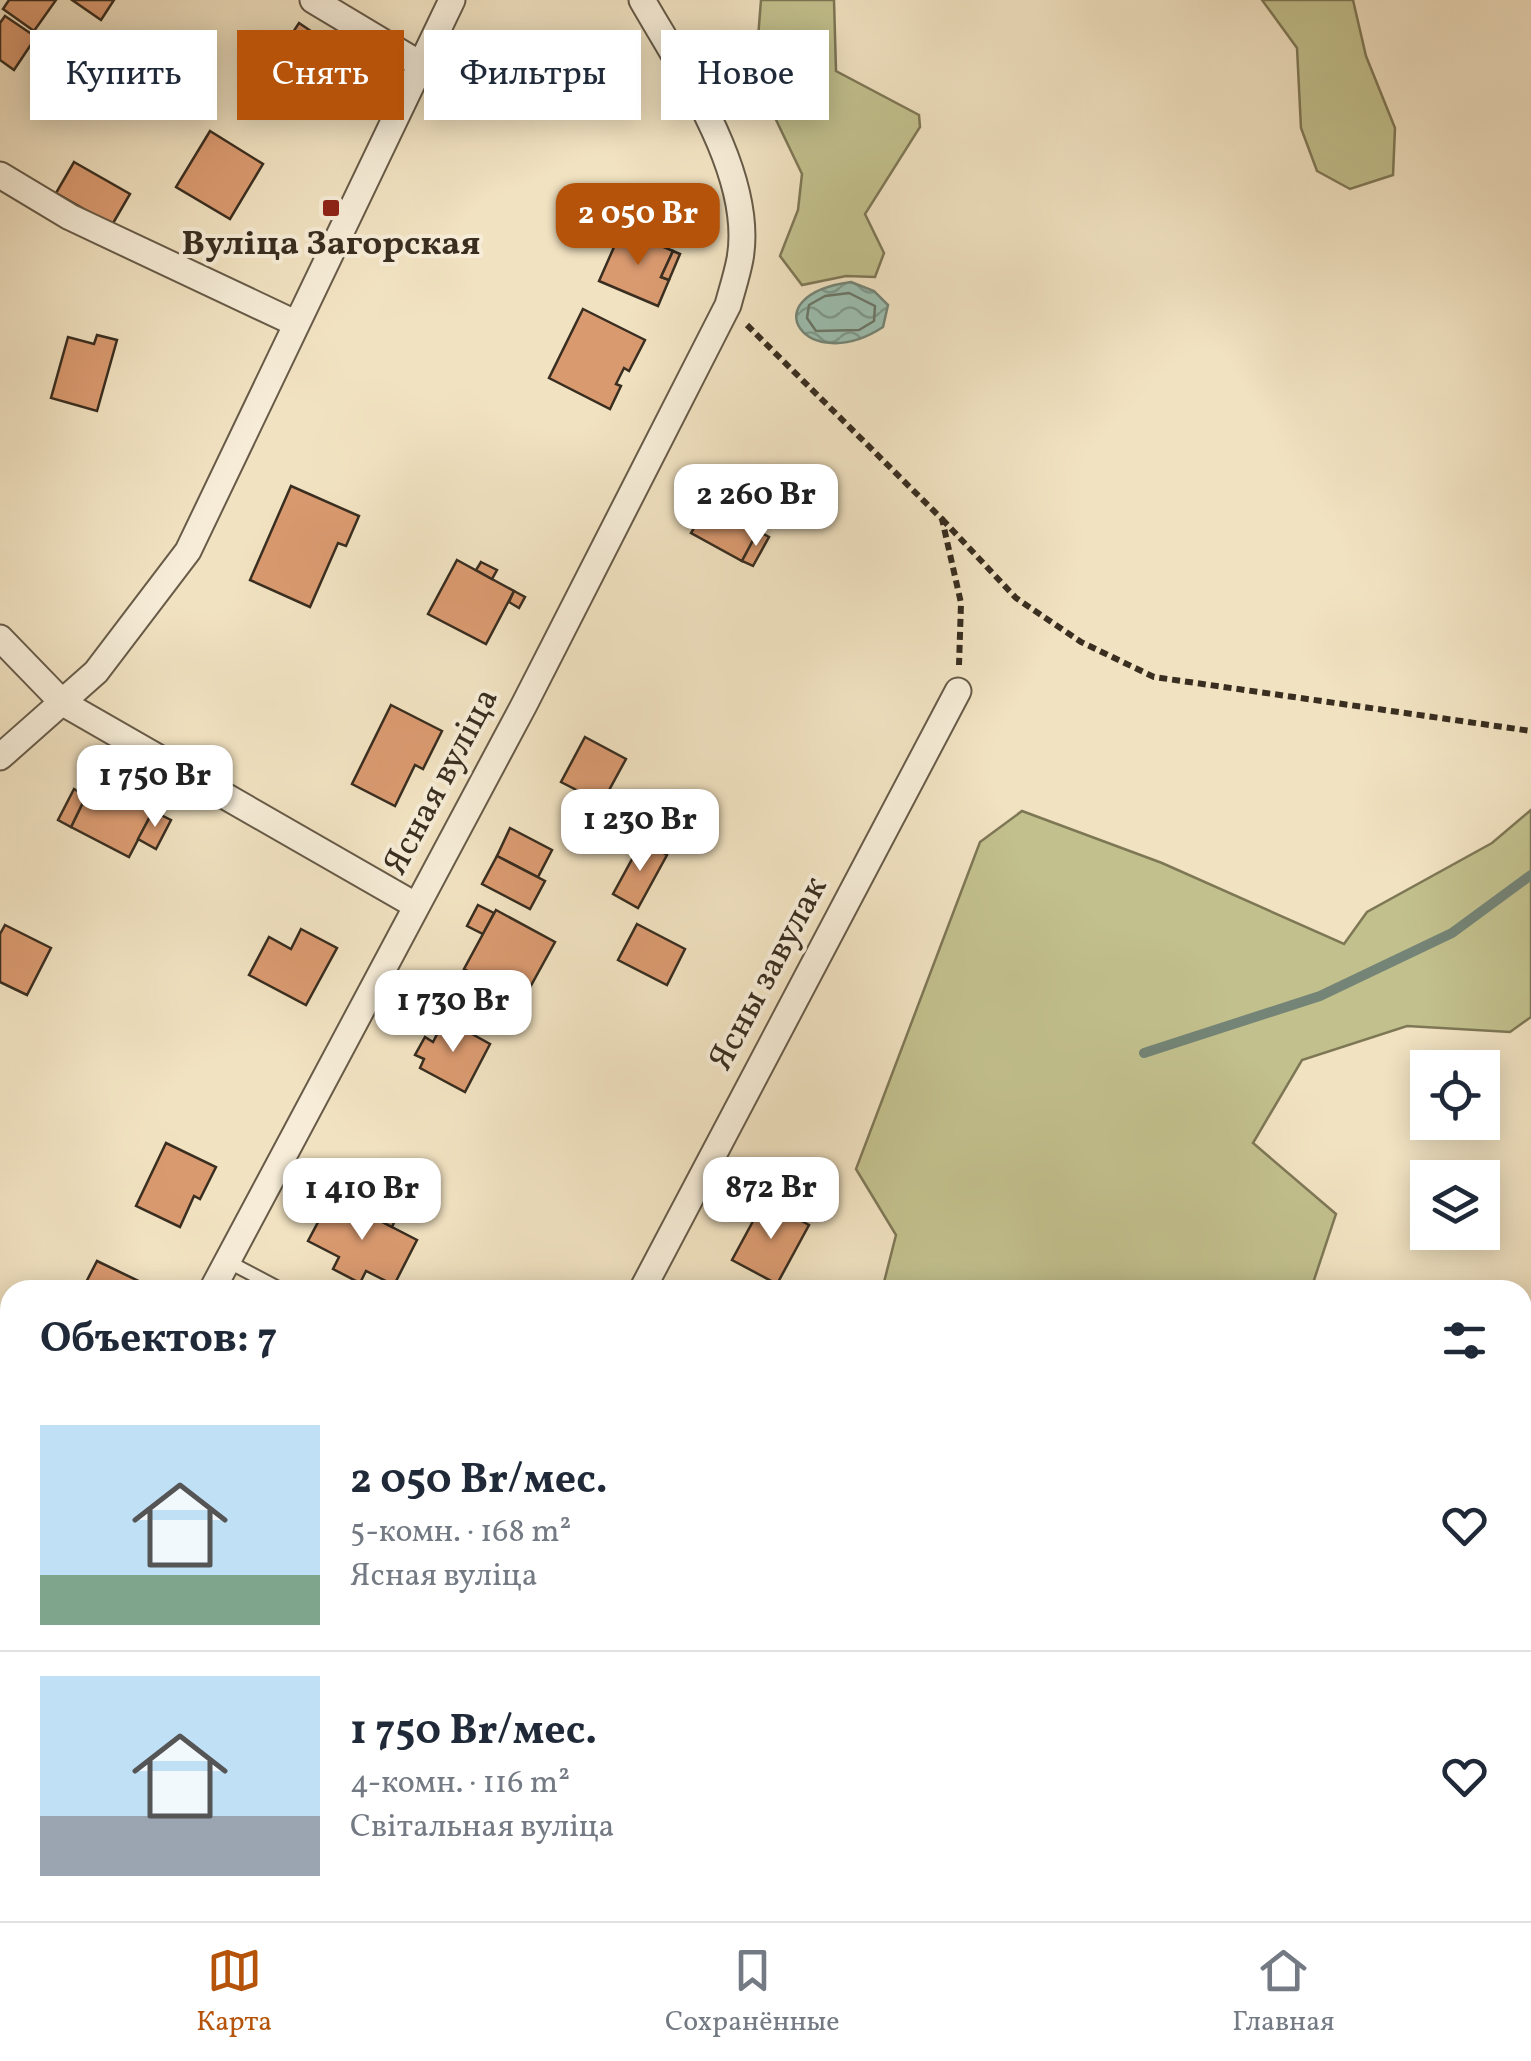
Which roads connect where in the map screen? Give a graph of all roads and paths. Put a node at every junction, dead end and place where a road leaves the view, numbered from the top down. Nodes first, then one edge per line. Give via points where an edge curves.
1 (314, 0) edge
2 (452, 0) edge
3 (642, 0) edge
4 (439, 30) edge
5 (424, 66) joint
6 (0, 174) edge
7 (728, 305) junction
8 (295, 323) junction
9 (942, 520) junction
10 (0, 638) edge
11 (958, 691) joint
12 (63, 703) junction
13 (1531, 732) edge
14 (0, 757) edge
15 (415, 905) junction
16 (227, 1262) junction
17 (217, 1280) edge
18 (262, 1280) edge
19 (647, 1280) edge

1 - 5 street
2 - 4 street
3 - 7 street, Ясная вуліца via 704,102 736,192 741,256
5 - 8 street
6 - 8 street via 70,217
7 - 9 path
7 - 15 street, Ясная вуліца
8 - 12 street via 188,551 96,672
9 - 11 path via 961,603
9 - 13 path via 1016,598 1081,642 1154,677
10 - 12 street
11 - 19 street, Ясны завулак
12 - 14 street
12 - 15 street
15 - 16 street, Ясная вуліца
16 - 17 street, Ясная вуліца
16 - 18 lane

